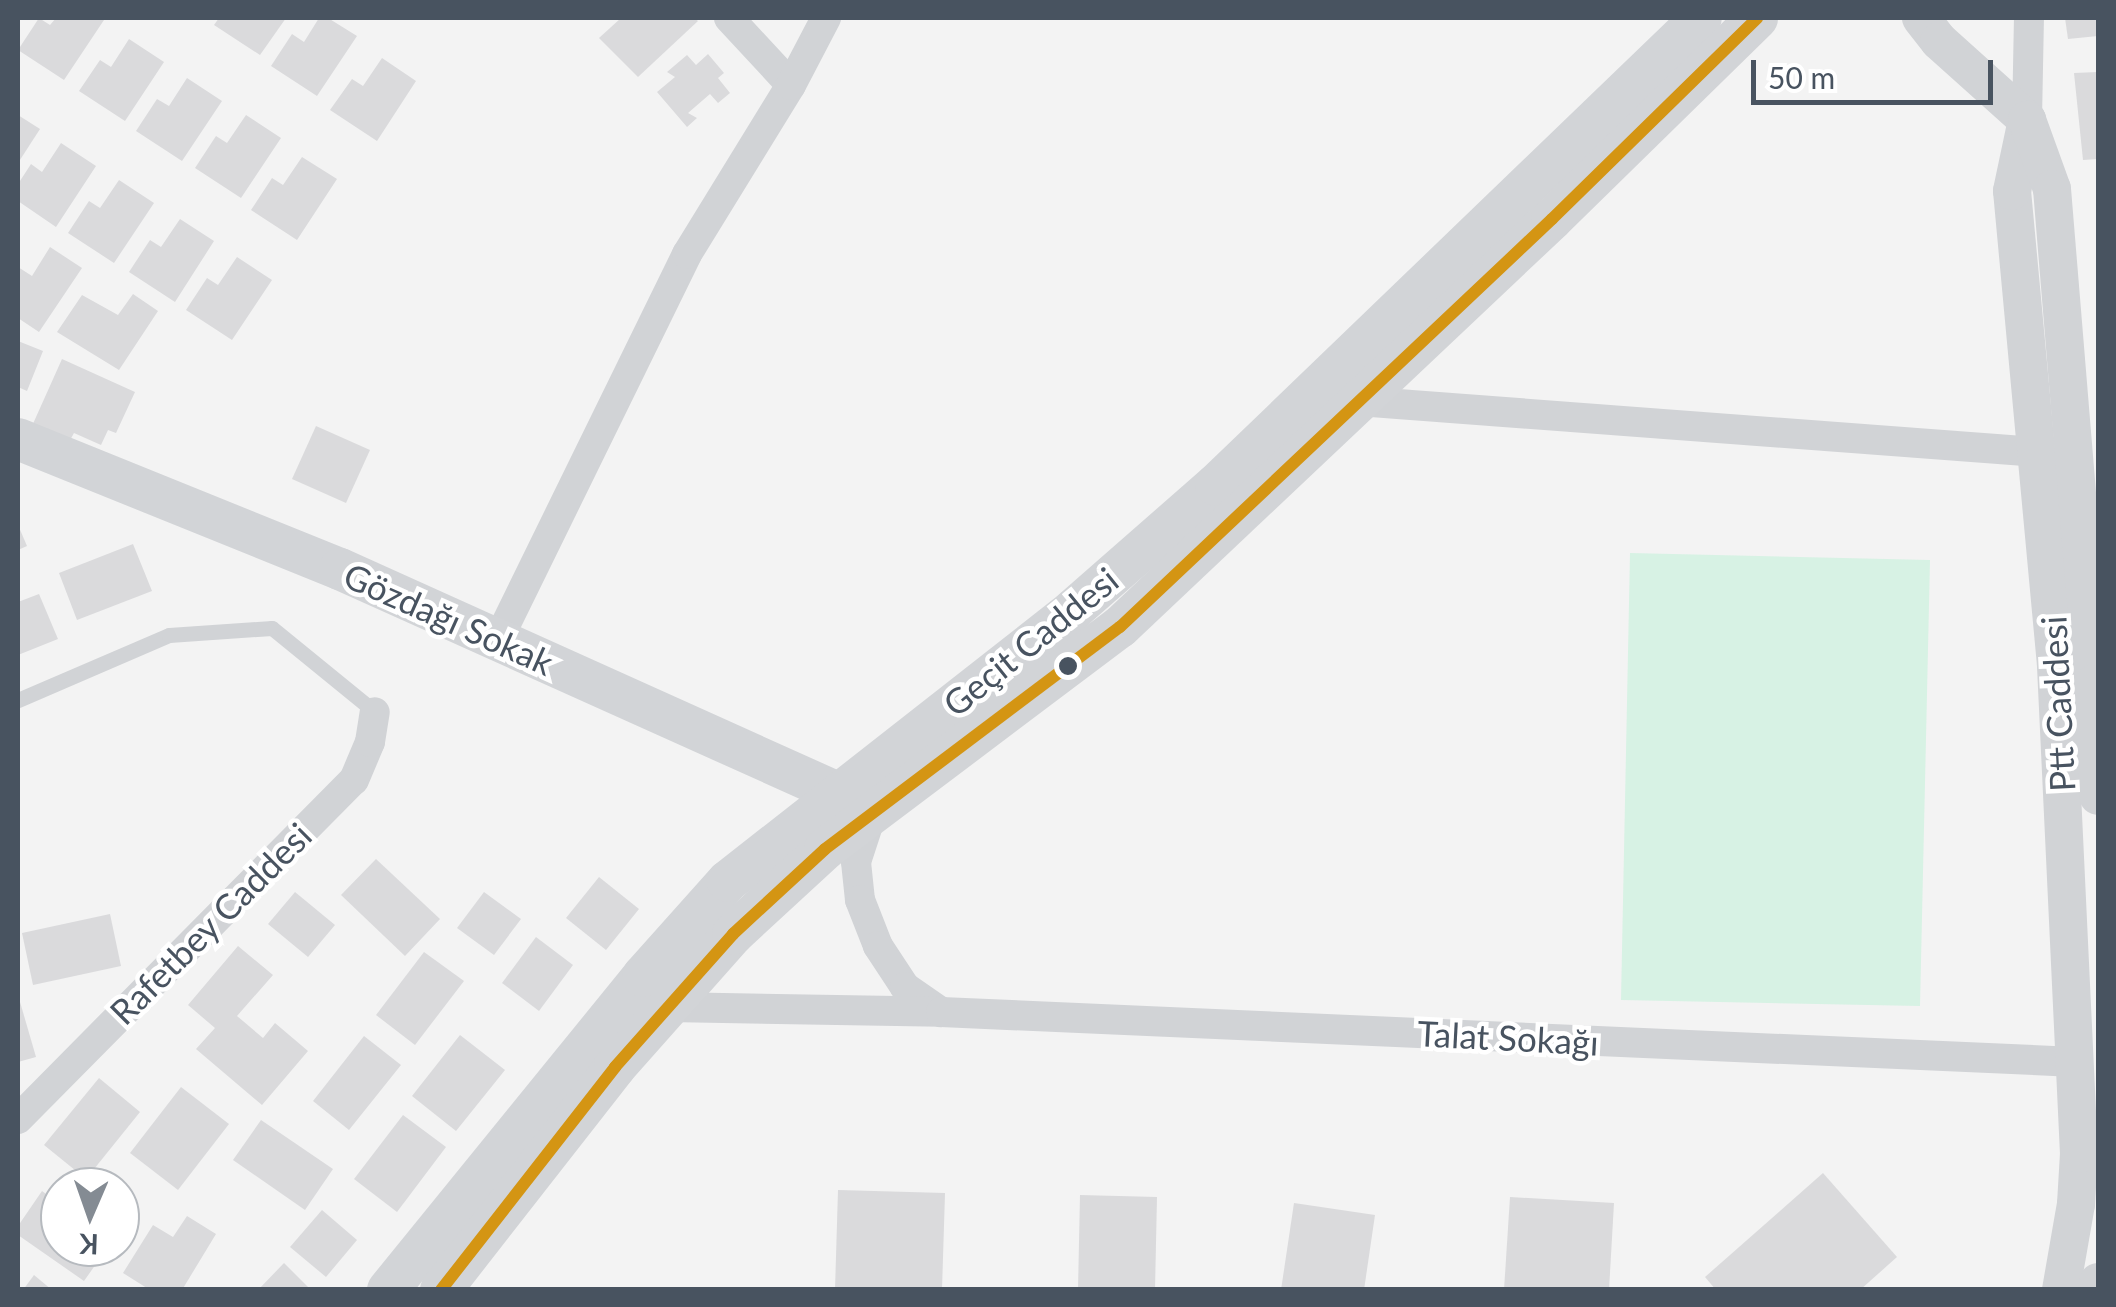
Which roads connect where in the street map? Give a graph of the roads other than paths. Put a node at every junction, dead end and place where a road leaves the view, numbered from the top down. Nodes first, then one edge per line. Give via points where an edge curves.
1 (728, 18) edge
2 (826, 18) edge
3 (1701, 18) edge
4 (1757, 18) edge
5 (1921, 18) edge
6 (2029, 18) edge
7 (792, 84) junction
8 (2027, 120) junction
9 (1358, 401) junction
10 (18, 439) edge
11 (2037, 452) junction
12 (498, 640) junction
13 (2094, 644) edge
14 (18, 700) edge
15 (376, 712) joint
16 (2098, 796) edge
17 (855, 805) junction
18 (668, 1007) junction
19 (942, 1012) junction
20 (2075, 1062) junction
21 (18, 1119) edge
22 (2098, 1282) edge
23 (388, 1290) edge
24 (441, 1290) edge
25 (2061, 1290) edge
26 (2097, 1290) edge

1 - 7 street
2 - 7 street
3 - 17 main road, Geçit Caddesi via 1216,485
4 - 9 main road, Geçit Caddesi
5 - 8 street
6 - 8 street, Ptt Caddesi
7 - 12 street via 686,254
8 - 11 street, Ptt Caddesi via 2012,191
8 - 13 street, Ptt Caddesi via 2052,189
9 - 11 street
9 - 17 main road, Geçit Caddesi via 1120,627
10 - 12 main road, Gözdağı Sokak
11 - 20 street, Ptt Caddesi via 2056,664
12 - 17 main road, Gözdağı Sokak
13 - 16 street, Ptt Caddesi
14 - 15 lane via 169,635 272,628
15 - 21 street, Rafetbey Caddesi via 354,780
17 - 18 main road, Geçit Caddesi via 826,850 733,934
17 - 19 street via 860,900 878,946 905,986
17 - 23 main road, Geçit Caddesi via 728,881
18 - 19 street, Talat Sokağı
18 - 24 main road, Geçit Caddesi
19 - 20 street, Talat Sokağı
20 - 25 street, Ptt Caddesi via 2076,1204
22 - 26 street

